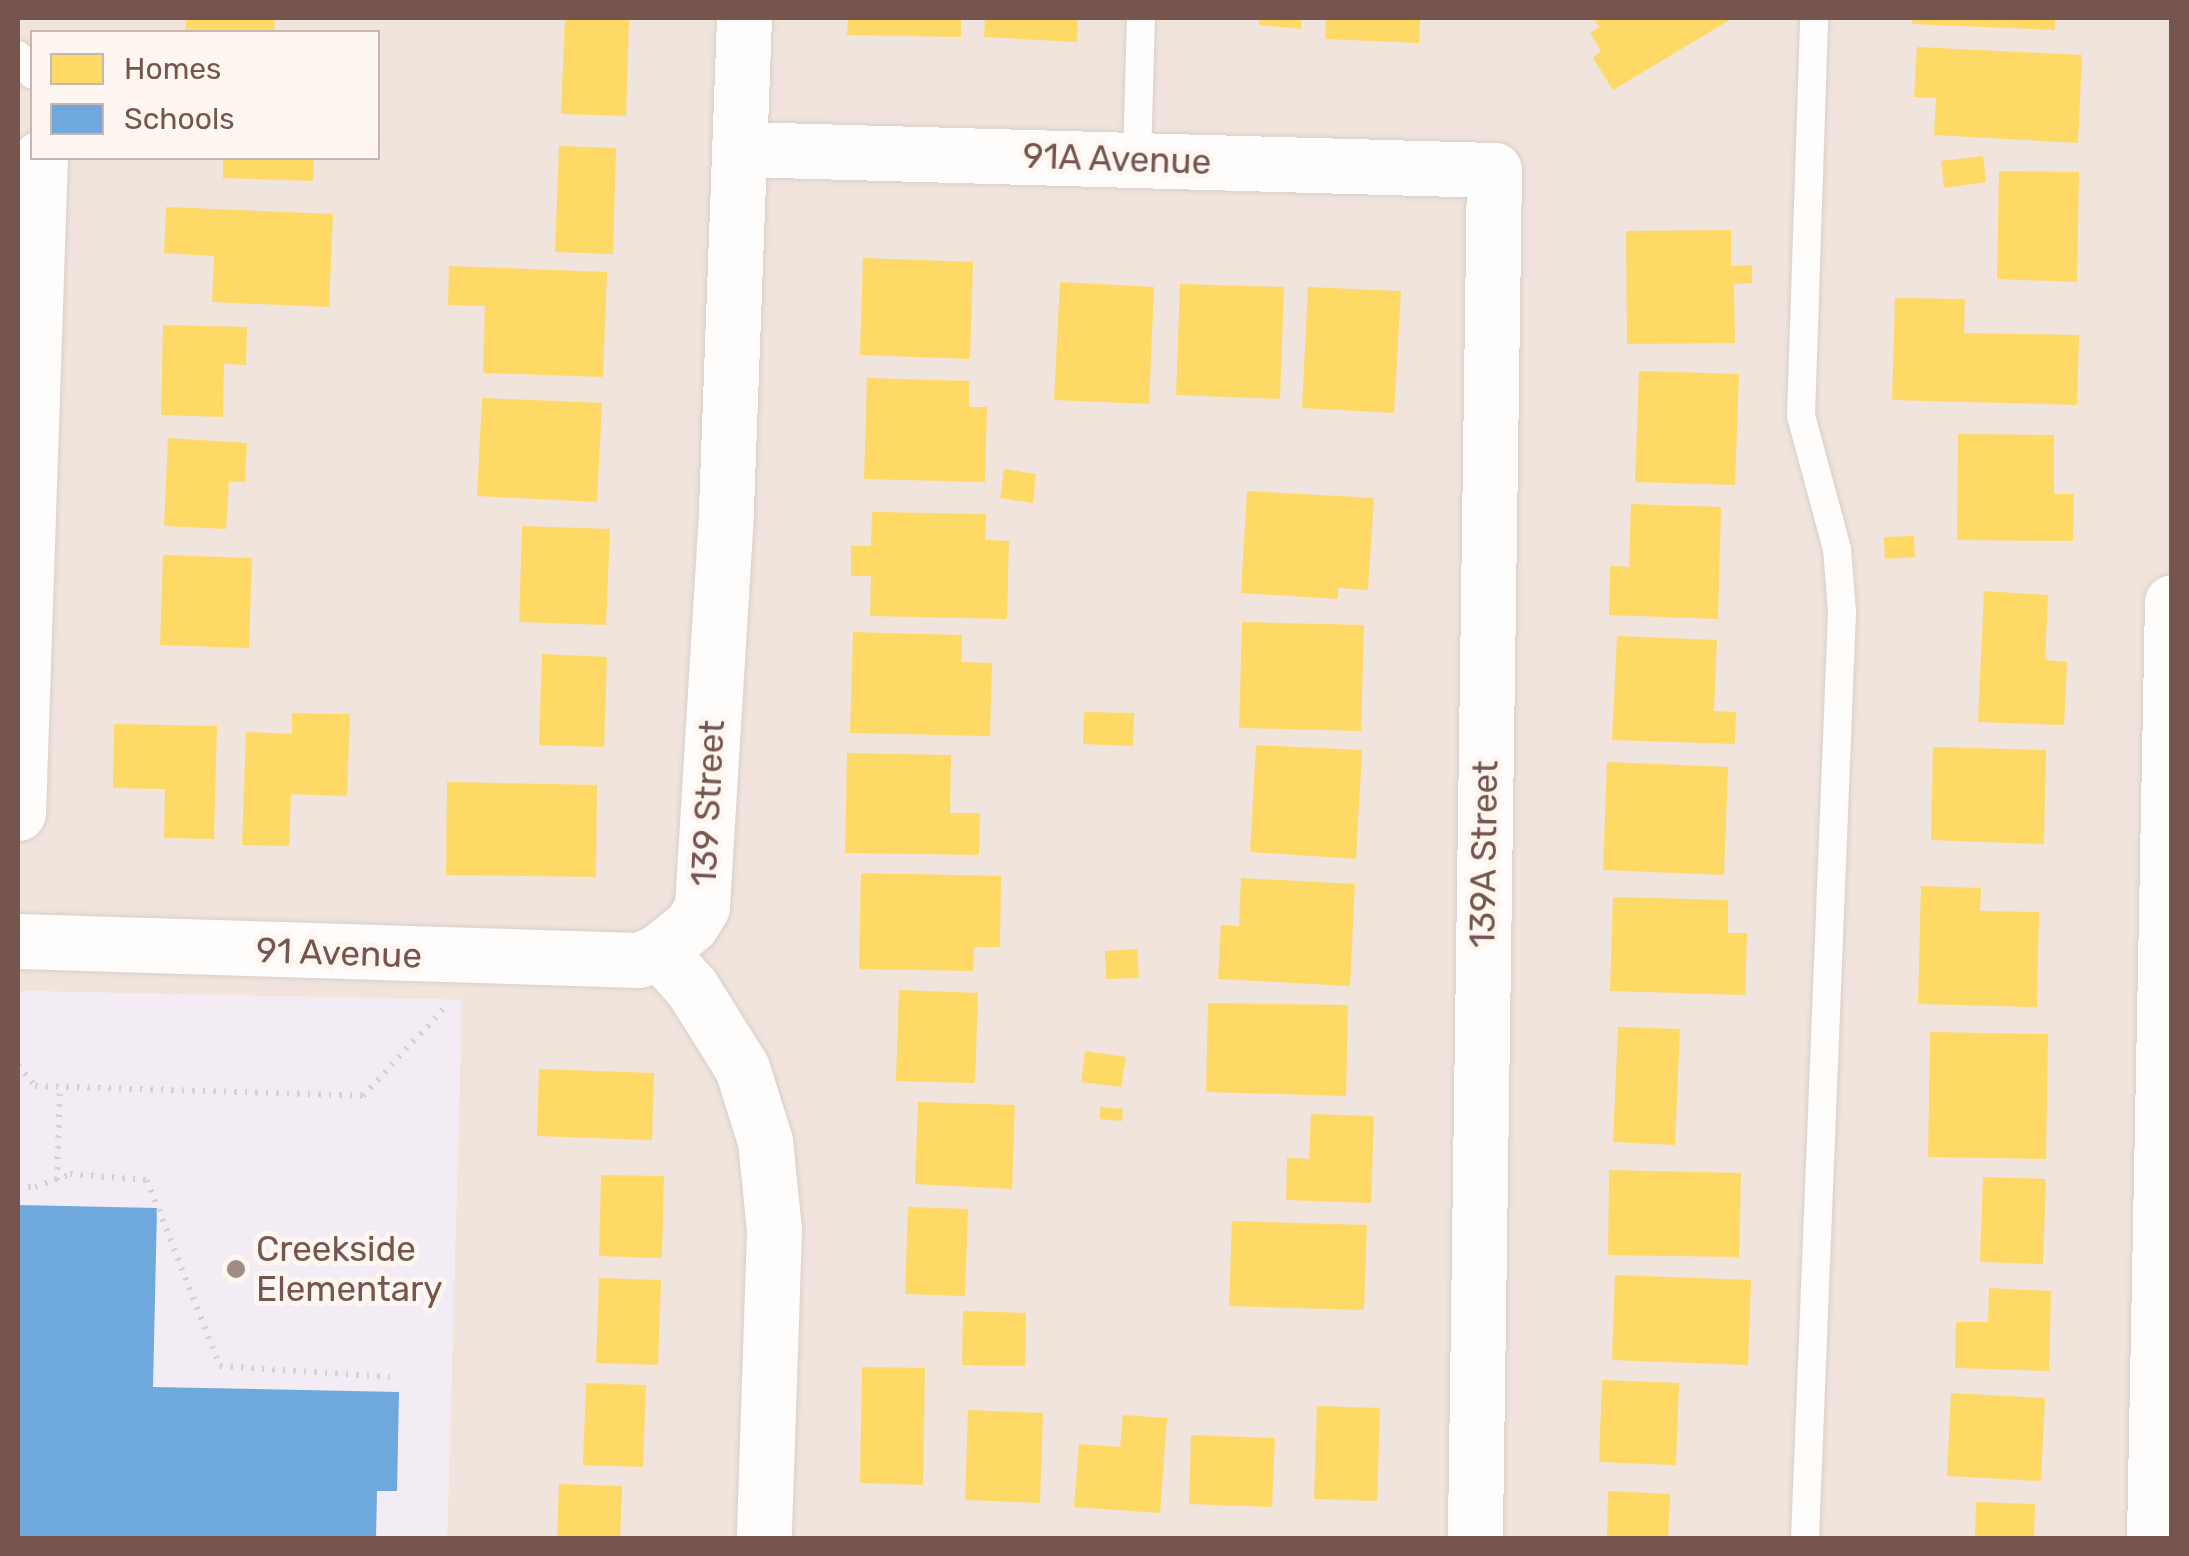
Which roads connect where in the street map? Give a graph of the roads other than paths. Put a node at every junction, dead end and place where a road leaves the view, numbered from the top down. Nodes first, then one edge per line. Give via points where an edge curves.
1 (744, 18) edge
2 (1142, 18) edge
3 (1814, 18) edge
4 (741, 149) junction
5 (40, 160) edge
6 (1137, 160) junction
7 (1494, 170) joint
8 (2172, 602) edge
9 (2169, 714) edge
10 (18, 813) edge
11 (18, 942) edge
12 (658, 950) junction
13 (764, 1538) edge
14 (1475, 1538) edge
15 (1805, 1538) edge
16 (2154, 1538) edge

1 - 4 street, 139 Street
2 - 6 lane
3 - 15 lane via 1801,416 1837,549 1842,612
4 - 6 street, 91A Avenue
4 - 12 street, 139 Street via 702,907 691,925
5 - 10 street
6 - 7 street, 91A Avenue
7 - 14 street, 139A Street
8 - 9 street
9 - 16 street
11 - 12 street, 91 Avenue via 620,960
12 - 13 street via 692,988 742,1068 764,1141 774,1230

